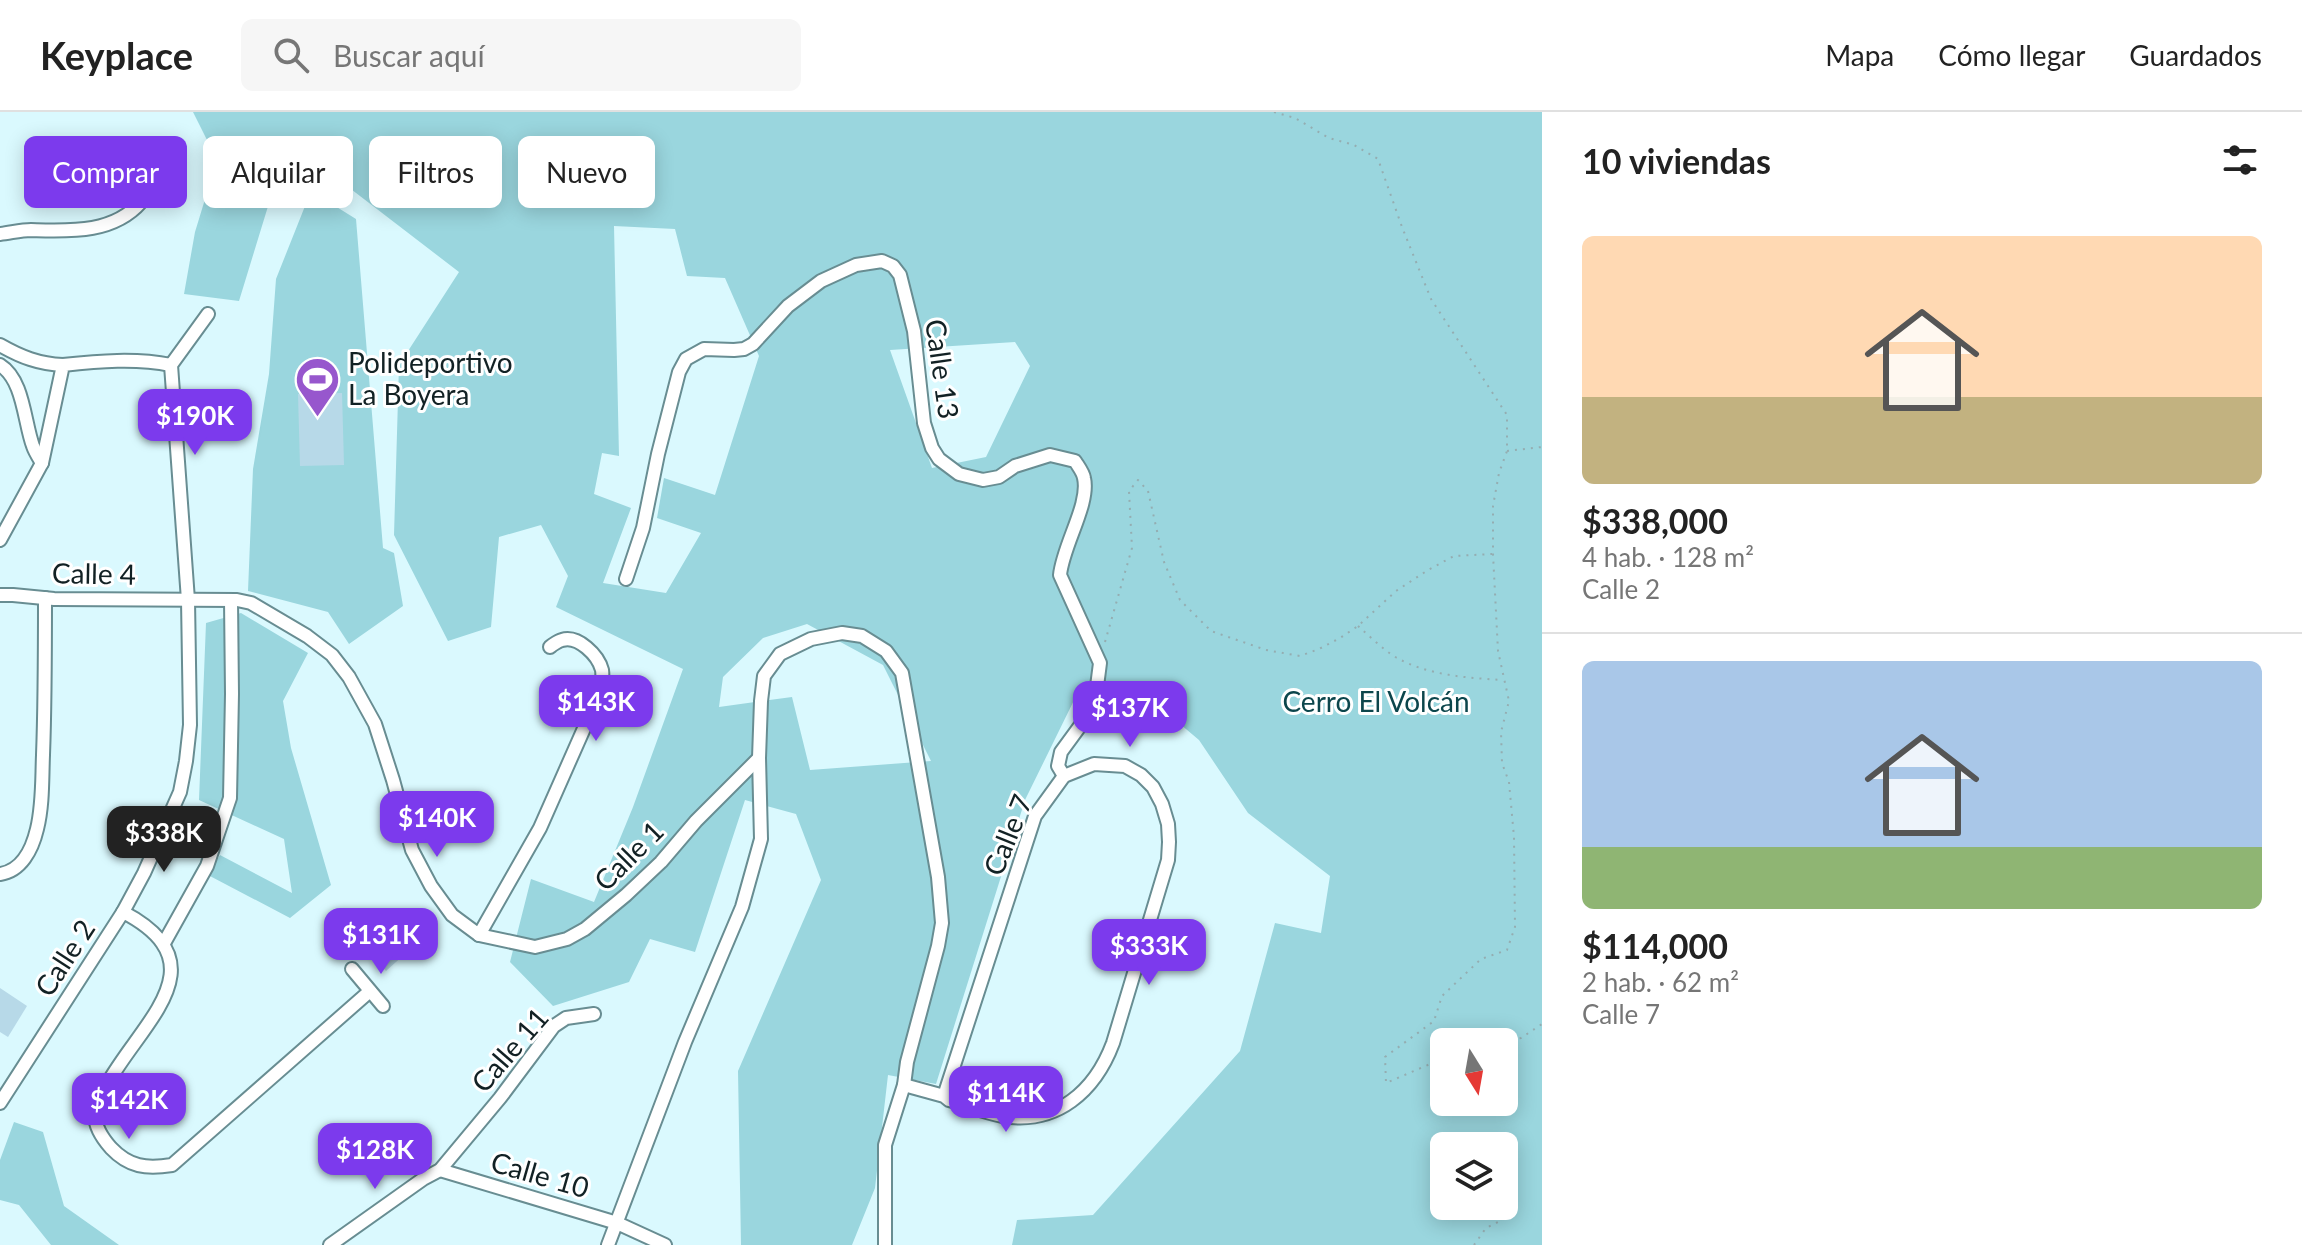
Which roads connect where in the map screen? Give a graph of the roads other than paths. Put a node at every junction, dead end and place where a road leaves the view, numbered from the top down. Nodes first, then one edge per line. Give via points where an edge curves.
1 (134, 208) edge
2 (0, 234) edge
3 (208, 314) dead end
4 (0, 345) edge
5 (0, 365) edge
6 (63, 365) junction
7 (171, 365) junction
8 (42, 463) junction
9 (0, 540) edge
10 (626, 579) dead end
11 (0, 595) edge
12 (45, 598) junction
13 (188, 600) junction
14 (231, 600) junction
15 (550, 647) dead end
16 (759, 758) junction
17 (1064, 776) junction
18 (0, 874) edge
19 (123, 912) junction
20 (479, 935) junction
21 (164, 943) junction
22 (352, 969) dead end
23 (370, 991) junction
24 (383, 1006) dead end
25 (594, 1014) dead end
26 (904, 1085) junction
27 (944, 1096) junction
28 (0, 1103) edge
29 (440, 1170) junction
30 (617, 1223) junction
31 (330, 1245) edge
32 (608, 1245) edge
33 (665, 1245) edge
34 (885, 1245) edge

1 - 2 street via 119,221 74,231
3 - 7 street
4 - 6 street via 28,359
5 - 8 street via 19,393
6 - 7 street via 149,360
6 - 8 street
7 - 13 street, Calle 2
8 - 9 street
10 - 17 street, Calle 13 via 686,359 704,349 744,349 821,281 856,265 882,261 900,275 914,331 924,423 939,459 959,474 983,480 1050,455 1075,461 1084,478 1083,506 1060,575 1100,663 1096,694 1061,752 1058,766
11 - 12 street, Calle 4
12 - 13 street, Calle 4
12 - 18 street via 37,831 23,862
13 - 14 street, Calle 1
13 - 19 street, Calle 2 via 190,725 180,792
14 - 20 street, Calle 1 via 251,603 307,636 349,677 375,724 424,874 452,915
14 - 21 street via 230,798 207,866
15 - 20 street via 561,639 588,649 603,673 601,690 540,828
16 - 20 street, Calle 1 via 661,862 585,929 535,947
16 - 26 street via 764,676 780,654 811,639 842,633 862,636 886,651 902,673 942,923
16 - 30 street via 761,839 742,907
17 - 27 street, Calle 7 via 1035,816
17 - 27 street, Calle 7 via 1094,764 1125,766 1153,787 1168,824 1168,860 1106,1062 1086,1090 1042,1115 1001,1116
19 - 21 street
19 - 28 street, Calle 2
21 - 23 street via 171,968 169,990 98,1100 95,1116 103,1139 120,1158 148,1168 172,1165
22 - 23 street
23 - 24 street
25 - 29 street, Calle 11 via 566,1018 554,1026
26 - 27 street, Calle 7
26 - 34 street via 885,1145
29 - 30 street, Calle 10
29 - 31 street
30 - 32 street
30 - 33 street, Calle 10

